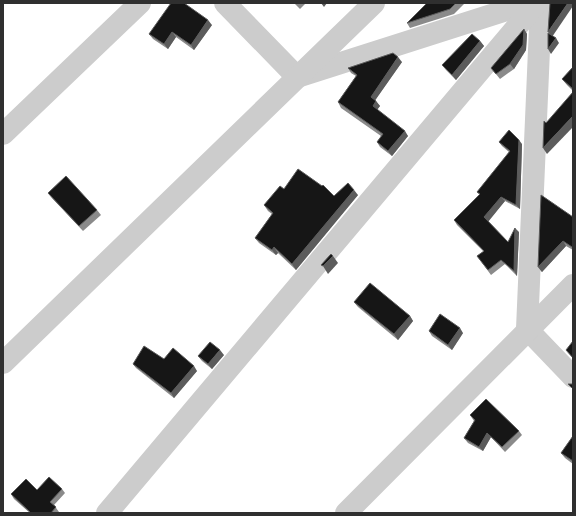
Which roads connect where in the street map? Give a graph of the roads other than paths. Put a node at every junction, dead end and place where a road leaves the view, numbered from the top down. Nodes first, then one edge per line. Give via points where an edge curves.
1 (140, 3) edge
2 (225, 3) edge
3 (374, 3) edge
4 (529, 3) edge
5 (538, 3) edge
6 (541, 3) edge
7 (297, 77) junction
8 (3, 134) edge
9 (573, 285) edge
10 (527, 329) junction
11 (3, 363) edge
12 (573, 377) edge
13 (107, 513) edge
14 (346, 513) edge

1 - 8 street
2 - 7 street
3 - 7 street
4 - 7 street
5 - 13 street
6 - 10 street
7 - 11 street
9 - 10 street
10 - 12 street
10 - 14 street

